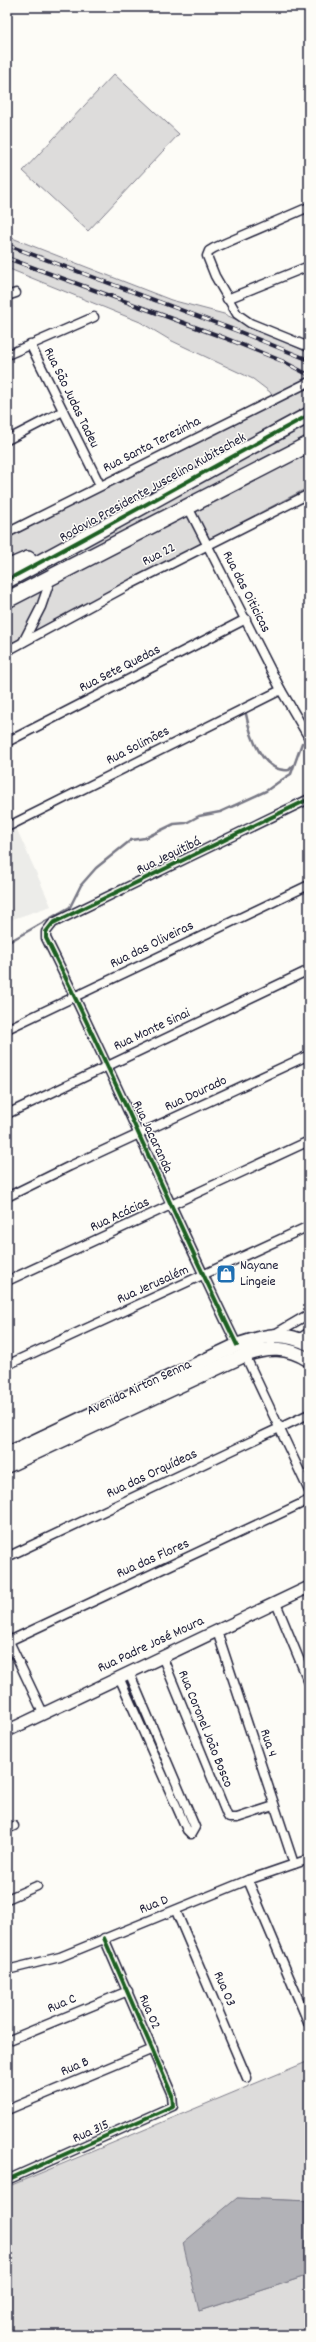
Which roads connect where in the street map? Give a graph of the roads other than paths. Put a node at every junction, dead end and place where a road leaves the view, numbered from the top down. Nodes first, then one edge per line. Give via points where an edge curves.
1 (309, 207) edge
2 (309, 266) edge
3 (16, 293) dead end
4 (7, 296) edge
5 (227, 299) junction
6 (94, 316) dead end
7 (30, 344) junction
8 (309, 347) edge
9 (7, 355) edge
10 (309, 382) edge
11 (63, 411) junction
12 (309, 415) edge
13 (7, 440) edge
14 (309, 444) edge
15 (100, 485) junction
16 (309, 494) edge
17 (188, 507) junction
18 (7, 533) edge
19 (77, 543) junction
20 (207, 545) junction
21 (7, 568) edge
22 (52, 577) junction
23 (7, 580) edge
24 (10, 599) edge
25 (246, 619) junction
26 (22, 642) junction
27 (7, 651) edge
28 (281, 690) junction
29 (309, 738) edge
30 (7, 742) edge
31 (309, 799) edge
32 (7, 827) edge
33 (309, 885) edge
34 (46, 938) joint
35 (309, 970) edge
36 (75, 996) junction
37 (7, 1029) edge
38 (309, 1055) edge
39 (107, 1066) junction
40 (7, 1114) edge
41 (138, 1136) junction
42 (309, 1141) edge
43 (7, 1197) edge
44 (172, 1205) junction
45 (309, 1226) edge
46 (204, 1276) junction
47 (7, 1281) edge
48 (309, 1314) edge
49 (273, 1335) junction
50 (306, 1338) edge
51 (241, 1350) junction
52 (309, 1360) edge
53 (7, 1365) edge
54 (309, 1414) edge
55 (279, 1428) junction
56 (7, 1454) edge
57 (7, 1466) edge
58 (309, 1491) edge
59 (309, 1500) edge
60 (7, 1557) edge
61 (309, 1587) edge
62 (276, 1604) junction
63 (218, 1630) junction
64 (8, 1640) edge
65 (162, 1656) junction
66 (124, 1674) junction
67 (309, 1683) edge
68 (43, 1713) junction
69 (7, 1731) edge
70 (155, 1734) junction
71 (144, 1737) junction
72 (179, 1789) junction
73 (169, 1793) junction
74 (274, 1806) junction
75 (309, 1859) edge
76 (294, 1864) junction
77 (248, 1880) junction
78 (37, 1886) dead end
79 (7, 1899) edge
80 (176, 1911) junction
81 (104, 1938) junction
82 (7, 1970) edge
83 (128, 1991) junction
84 (309, 2024) edge
85 (7, 2041) edge
86 (153, 2049) junction
87 (247, 2078) dead end
88 (172, 2095) joint
89 (7, 2110) edge
90 (7, 2180) edge

1 - 5 street via 207,253
2 - 5 street
3 - 4 street
5 - 8 street via 237,314 250,323
6 - 7 street
7 - 9 street
7 - 11 street, Rua São Judas Tadeu
10 - 15 street, Rua Santa Terezinha
11 - 13 street
11 - 15 street, Rua São Judas Tadeu
12 - 19 highway, Rodovia Presidente Juscelino Kubitschek
14 - 17 highway, Rodovia Presidente Juscelino Kubitschek
15 - 18 street, Rua Santa Terezinha
16 - 20 street, Rua 22
17 - 20 street, Rua das Oiticicas
17 - 22 highway, Rodovia Presidente Juscelino Kubitschek
19 - 21 highway
19 - 23 highway, Rodovia Presidente Juscelino Kubitschek
20 - 25 street, Rua das Oiticicas
20 - 26 street, Rua 22
22 - 24 highway, Rodovia Presidente Juscelino Kubitschek
22 - 26 street via 41,607
25 - 28 street, Rua das Oiticicas
25 - 30 street, Rua Sete Quedas
26 - 27 street, Rua 22
28 - 29 street, Rua das Oiticicas
28 - 32 street, Rua Solimões
31 - 34 street, Rua Jequitibá via 53,923 47,930
33 - 36 street, Rua das Oliveiras
34 - 36 street, Rua Jacaranda
35 - 39 street, Rua Monte Sinai
36 - 37 street, Rua das Oliveiras
36 - 39 street, Rua Jacaranda
38 - 41 street, Rua Dourado
39 - 40 street, Rua Monte Sinai
39 - 41 street, Rua Jacaranda
41 - 43 street, Rua Dourado
41 - 44 street, Rua Jacaranda
42 - 44 street, Rua Acácias
44 - 46 street, Rua Jacaranda
44 - 47 street, Rua Acácias
45 - 46 street, Rua Jerusalém
46 - 51 street, Rua Jacaranda
46 - 53 street, Rua Jerusalém
48 - 49 street, Avenida Airton Senna
49 - 50 main road, Avenida Airton Senna
49 - 51 main road, Avenida Airton Senna
51 - 52 main road, Avenida Airton Senna via 288,1349
51 - 55 street, Rua Jacaranda
51 - 56 main road, Avenida Airton Senna
51 - 57 main road, Avenida Airton Senna
54 - 55 street, Rua das Orquídeas
55 - 58 street, Rua Jacaranda
55 - 60 street, Rua das Orquídeas
59 - 64 street, Rua das Flores
61 - 62 street, Rua Padre José Moura
62 - 63 street, Rua Padre José Moura
62 - 67 street
63 - 65 street, Rua Padre José Moura
63 - 74 street, Rua 4
64 - 68 street
65 - 66 street, Rua Padre José Moura
65 - 74 street, Rua Coronel João Bosco via 229,1818 234,1819
66 - 68 street, Rua Padre José Moura
66 - 70 street
66 - 71 street
68 - 69 street, Rua Padre José Moura
70 - 71 street
70 - 72 street
71 - 73 street
72 - 73 street
72 - 73 street via 195,1827 191,1834
74 - 76 street, Rua 4
75 - 76 street, Rua D
76 - 77 street, Rua D
77 - 80 street, Rua D
77 - 84 street
78 - 79 street
80 - 81 street, Rua D
80 - 87 street, Rua 03
81 - 82 street, Rua D via 60,1957
81 - 83 street, Rua 02
83 - 85 street, Rua C
83 - 86 street, Rua 02
86 - 88 street, Rua 02
86 - 89 street, Rua B
88 - 90 street, Rua 315 via 173,2103 170,2108

